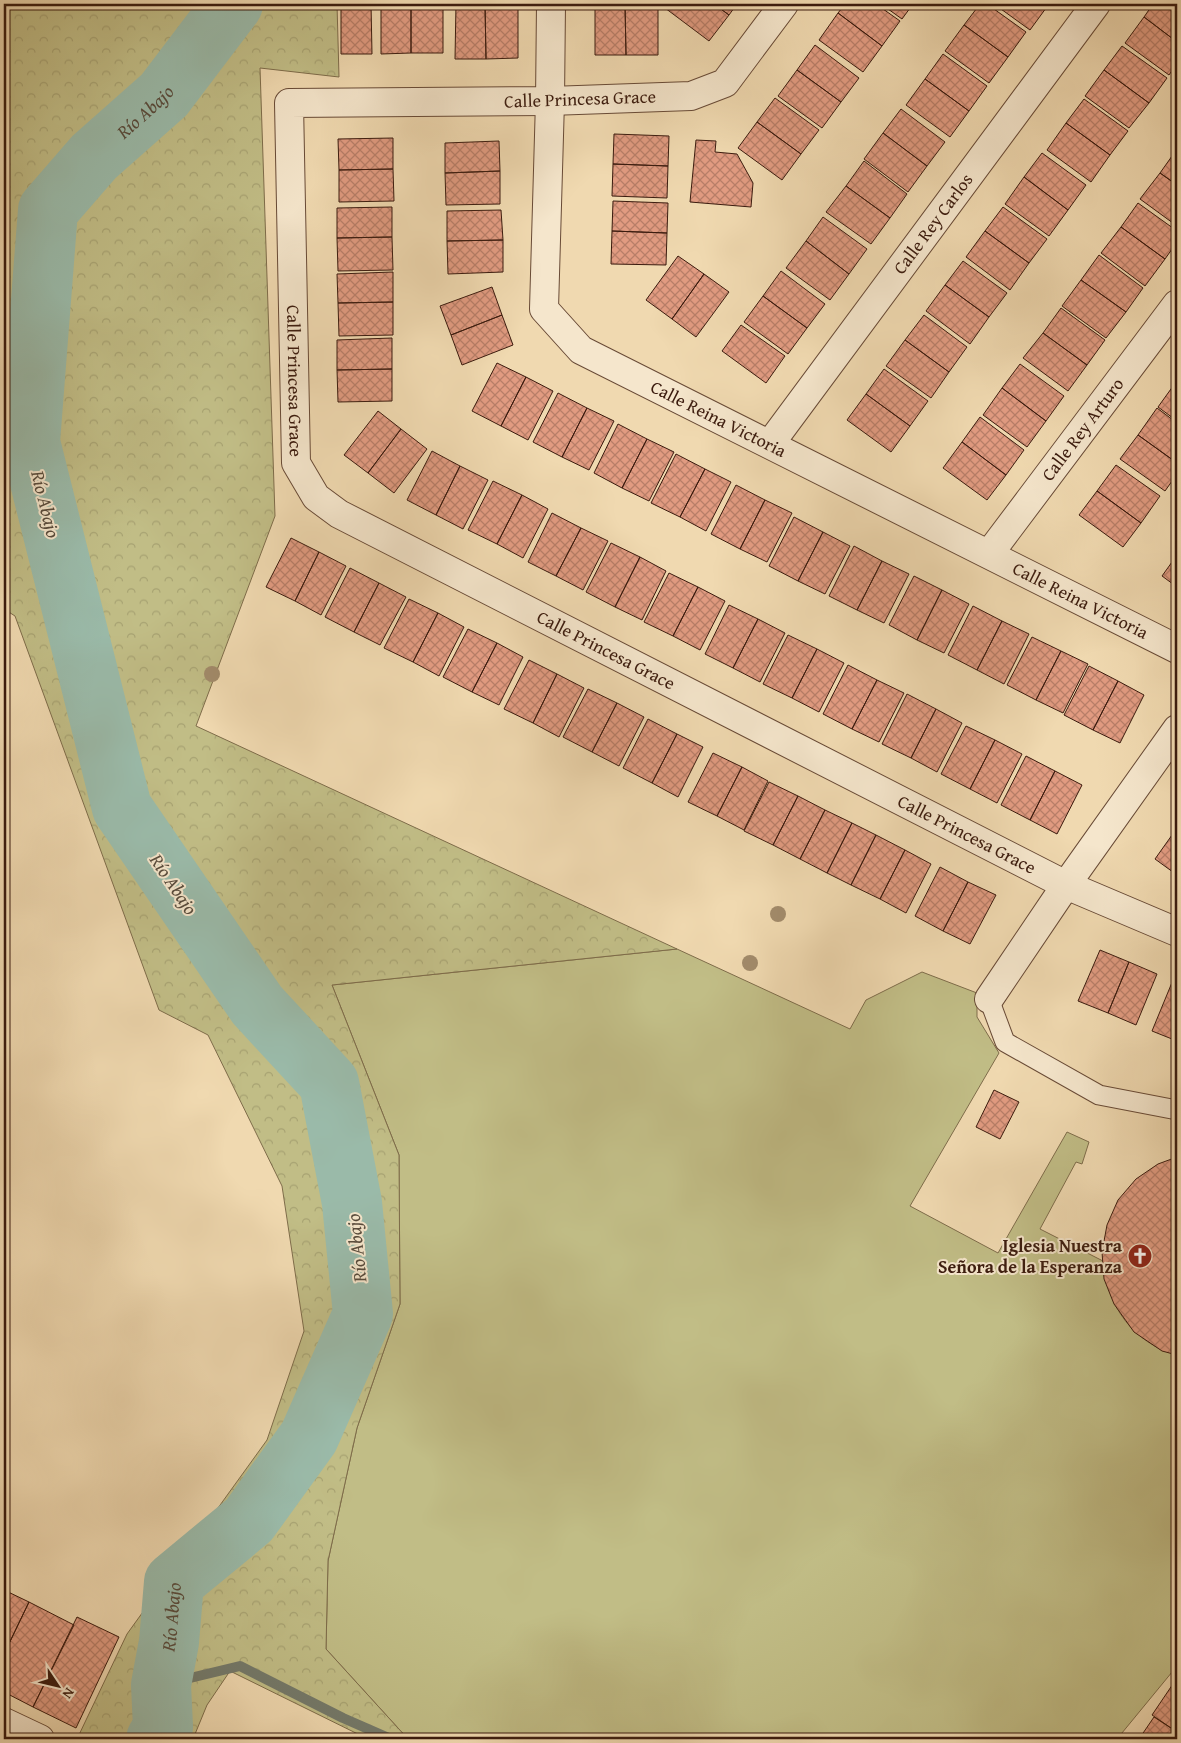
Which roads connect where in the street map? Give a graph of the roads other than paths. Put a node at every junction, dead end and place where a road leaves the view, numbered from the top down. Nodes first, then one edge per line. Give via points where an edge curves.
1 (551, 4) edge
2 (784, 4) edge
3 (1096, 4) edge
4 (550, 101) junction
5 (1177, 304) edge
6 (770, 444) junction
7 (989, 554) junction
8 (1177, 649) edge
9 (1177, 729) edge
10 (1066, 885) junction
11 (1177, 932) edge
12 (989, 999) joint
13 (1177, 1110) edge
14 (4, 1722) edge
15 (40, 1739) edge

1 - 4 street, Calle Reina Victoria
2 - 4 street, Calle Princesa Grace via 725,83 690,96
3 - 6 street, Calle Rey Carlos
4 - 6 street, Calle Reina Victoria via 544,309 581,350
4 - 10 street, Calle Princesa Grace via 288,103 296,463 316,497 339,514
5 - 7 street, Calle Rey Arturo
6 - 7 street, Calle Reina Victoria
7 - 8 street, Calle Reina Victoria
9 - 10 street
10 - 11 street
10 - 12 street
12 - 13 lane via 1005,1042 1099,1095
14 - 15 street

